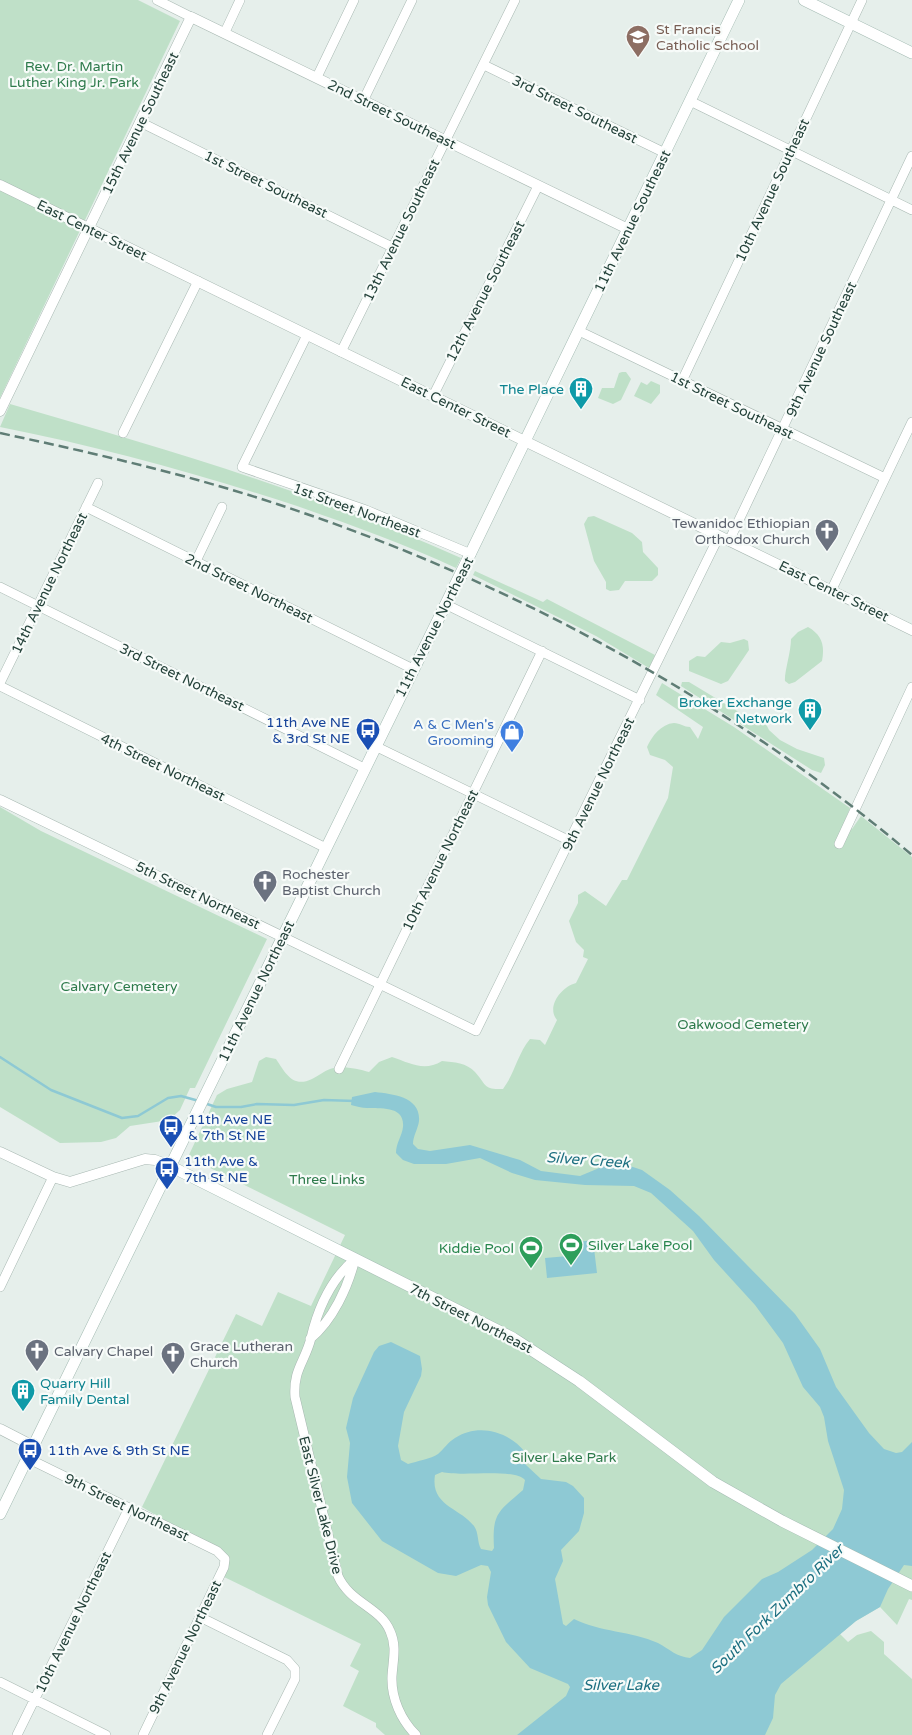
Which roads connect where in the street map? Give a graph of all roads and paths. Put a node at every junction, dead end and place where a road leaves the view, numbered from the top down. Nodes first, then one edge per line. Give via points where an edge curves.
1 (157, 0) edge
2 (240, 0) edge
3 (354, 0) edge
4 (412, 0) edge
5 (515, 0) edge
6 (739, 0) edge
7 (804, 0) edge
8 (862, 0) edge
9 (191, 17) junction
10 (851, 22) junction
11 (225, 32) junction
12 (912, 53) edge
13 (484, 65) junction
14 (317, 77) junction
15 (364, 99) junction
16 (690, 100) junction
17 (140, 122) junction
18 (446, 140) junction
19 (791, 150) junction
20 (665, 153) junction
21 (912, 156) edge
22 (0, 185) edge
23 (538, 186) junction
24 (891, 200) junction
25 (912, 210) edge
26 (89, 229) junction
27 (628, 229) junction
28 (392, 247) junction
29 (198, 281) junction
30 (579, 331) junction
31 (308, 335) junction
32 (341, 352) junction
33 (682, 381) junction
34 (433, 396) junction
35 (0, 411) edge
36 (912, 422) edge
37 (783, 430) junction
38 (123, 433) dead end
39 (525, 441) junction
40 (885, 478) junction
41 (98, 483) dead end
42 (86, 507) junction
43 (222, 507) dead end
44 (719, 536) junction
45 (729, 541) junction
46 (470, 554) junction
47 (196, 561) junction
48 (0, 587) edge
49 (832, 589) junction
50 (446, 604) junction
51 (38, 606) junction
52 (912, 630) edge
53 (542, 651) junction
54 (412, 669) junction
55 (0, 684) edge
56 (912, 688) edge
57 (640, 700) junction
58 (375, 746) junction
59 (364, 768) junction
60 (472, 793) junction
61 (0, 800) edge
62 (570, 841) junction
63 (839, 844) dead end
64 (326, 848) junction
65 (283, 937) junction
66 (380, 984) junction
67 (476, 1031) joint
68 (339, 1070) dead end
69 (0, 1152) edge
70 (170, 1166) junction
71 (53, 1177) junction
72 (355, 1259) junction
73 (3, 1275) edge
74 (0, 1288) edge
75 (0, 1429) edge
76 (33, 1446) junction
77 (27, 1458) junction
78 (129, 1508) junction
79 (0, 1514) edge
80 (225, 1559) joint
81 (912, 1586) edge
82 (200, 1617) junction
83 (0, 1682) edge
84 (35, 1699) junction
85 (17, 1735) edge
86 (106, 1735) edge
87 (142, 1735) edge
88 (267, 1735) edge
89 (416, 1735) edge

1 - 9 street, 2nd Street Southeast
2 - 11 street
3 - 14 street
4 - 15 street
5 - 13 street, 13th Avenue Southeast
6 - 16 main road, 11th Avenue Southeast
7 - 10 main road
8 - 10 street, 10th Avenue Southeast
9 - 11 street, 2nd Street Southeast
9 - 17 street, 15th Avenue Southeast
10 - 12 main road
10 - 19 street, 10th Avenue Southeast
11 - 14 street, 2nd Street Southeast
13 - 18 street, 13th Avenue Southeast
13 - 20 street, 3rd Street Southeast
14 - 15 street, 2nd Street Southeast
15 - 18 street, 2nd Street Southeast
16 - 19 street
16 - 20 main road, 11th Avenue Southeast
17 - 26 street, 15th Avenue Southeast
17 - 28 street, 1st Street Southeast
18 - 23 street, 2nd Street Southeast
18 - 28 street, 13th Avenue Southeast
19 - 24 street
19 - 33 street, 10th Avenue Southeast
20 - 27 main road, 11th Avenue Southeast
21 - 24 street, 9th Avenue Southeast
22 - 26 street, East Center Street
23 - 27 street, 2nd Street Southeast
23 - 34 street, 12th Avenue Southeast
24 - 25 street
24 - 37 street, 9th Avenue Southeast
26 - 29 street, East Center Street
26 - 35 street, 15th Avenue Southeast
27 - 30 main road, 11th Avenue Southeast
28 - 32 street, 13th Avenue Southeast
29 - 31 street, East Center Street
29 - 38 street
30 - 33 street, 1st Street Southeast
30 - 39 main road, 11th Avenue Southeast
31 - 32 street, East Center Street
31 - 46 street, 1st Street Northeast via 242,468 366,510
32 - 34 street, East Center Street
33 - 37 street, 1st Street Southeast
34 - 39 street, East Center Street
36 - 40 street
37 - 40 street, 1st Street Southeast
37 - 45 street, 9th Avenue Southeast
39 - 44 street, East Center Street
39 - 46 main road, 11th Avenue Northeast
40 - 49 street
41 - 42 street, 14th Avenue Northeast
42 - 47 street, 2nd Street Northeast
42 - 51 street, 14th Avenue Northeast
43 - 47 street
44 - 45 street, East Center Street
44 - 57 street, 9th Avenue Northeast
45 - 49 street, East Center Street
46 - 50 main road, 11th Avenue Northeast
47 - 54 street, 2nd Street Northeast
48 - 51 street, 3rd Street Northeast
49 - 52 street, East Center Street
50 - 53 street
50 - 54 main road, 11th Avenue Northeast
51 - 55 street, 14th Avenue Northeast
51 - 59 street, 3rd Street Northeast
53 - 57 street
53 - 60 street, 10th Avenue Northeast
54 - 58 main road, 11th Avenue Northeast
55 - 64 street, 4th Street Northeast
56 - 63 street
57 - 62 street, 9th Avenue Northeast
58 - 59 main road, 11th Avenue Northeast
58 - 60 street
59 - 64 main road, 11th Avenue Northeast
60 - 62 street
60 - 66 street, 10th Avenue Northeast
61 - 65 street, 5th Street Northeast
62 - 67 street, 9th Avenue Northeast
64 - 65 main road, 11th Avenue Northeast
65 - 66 street, 5th Street Northeast
65 - 70 main road, 11th Avenue Northeast
66 - 67 street, 5th Street Northeast
66 - 68 street, 10th Avenue Northeast
69 - 71 street, 7th Street Northeast
70 - 71 street, 7th Street Northeast via 145,1159 78,1180 63,1181
70 - 72 main road, 7th Street Northeast
70 - 76 main road, 11th Avenue Northeast
71 - 73 street
72 - 81 main road, 7th Street Northeast via 534,1350 704,1476 814,1538
72 - 89 street, East Silver Lake Drive via 351,1275 330,1317 320,1332 310,1339 296,1374 295,1397 335,1567 347,1591 383,1620 391,1632 395,1648 394,1696 405,1723
73 - 74 street
75 - 76 street
76 - 77 main road, 11th Avenue Northeast
77 - 78 street, 9th Street Northeast
77 - 79 main road, 11th Avenue Northeast
78 - 80 street, 9th Street Northeast via 217,1551
78 - 84 street, 10th Avenue Northeast
80 - 82 street, 9th Avenue Northeast
82 - 87 street, 9th Avenue Northeast
82 - 88 street via 287,1660 295,1669 295,1679
83 - 84 street
84 - 85 street, 10th Avenue Northeast
84 - 86 street

